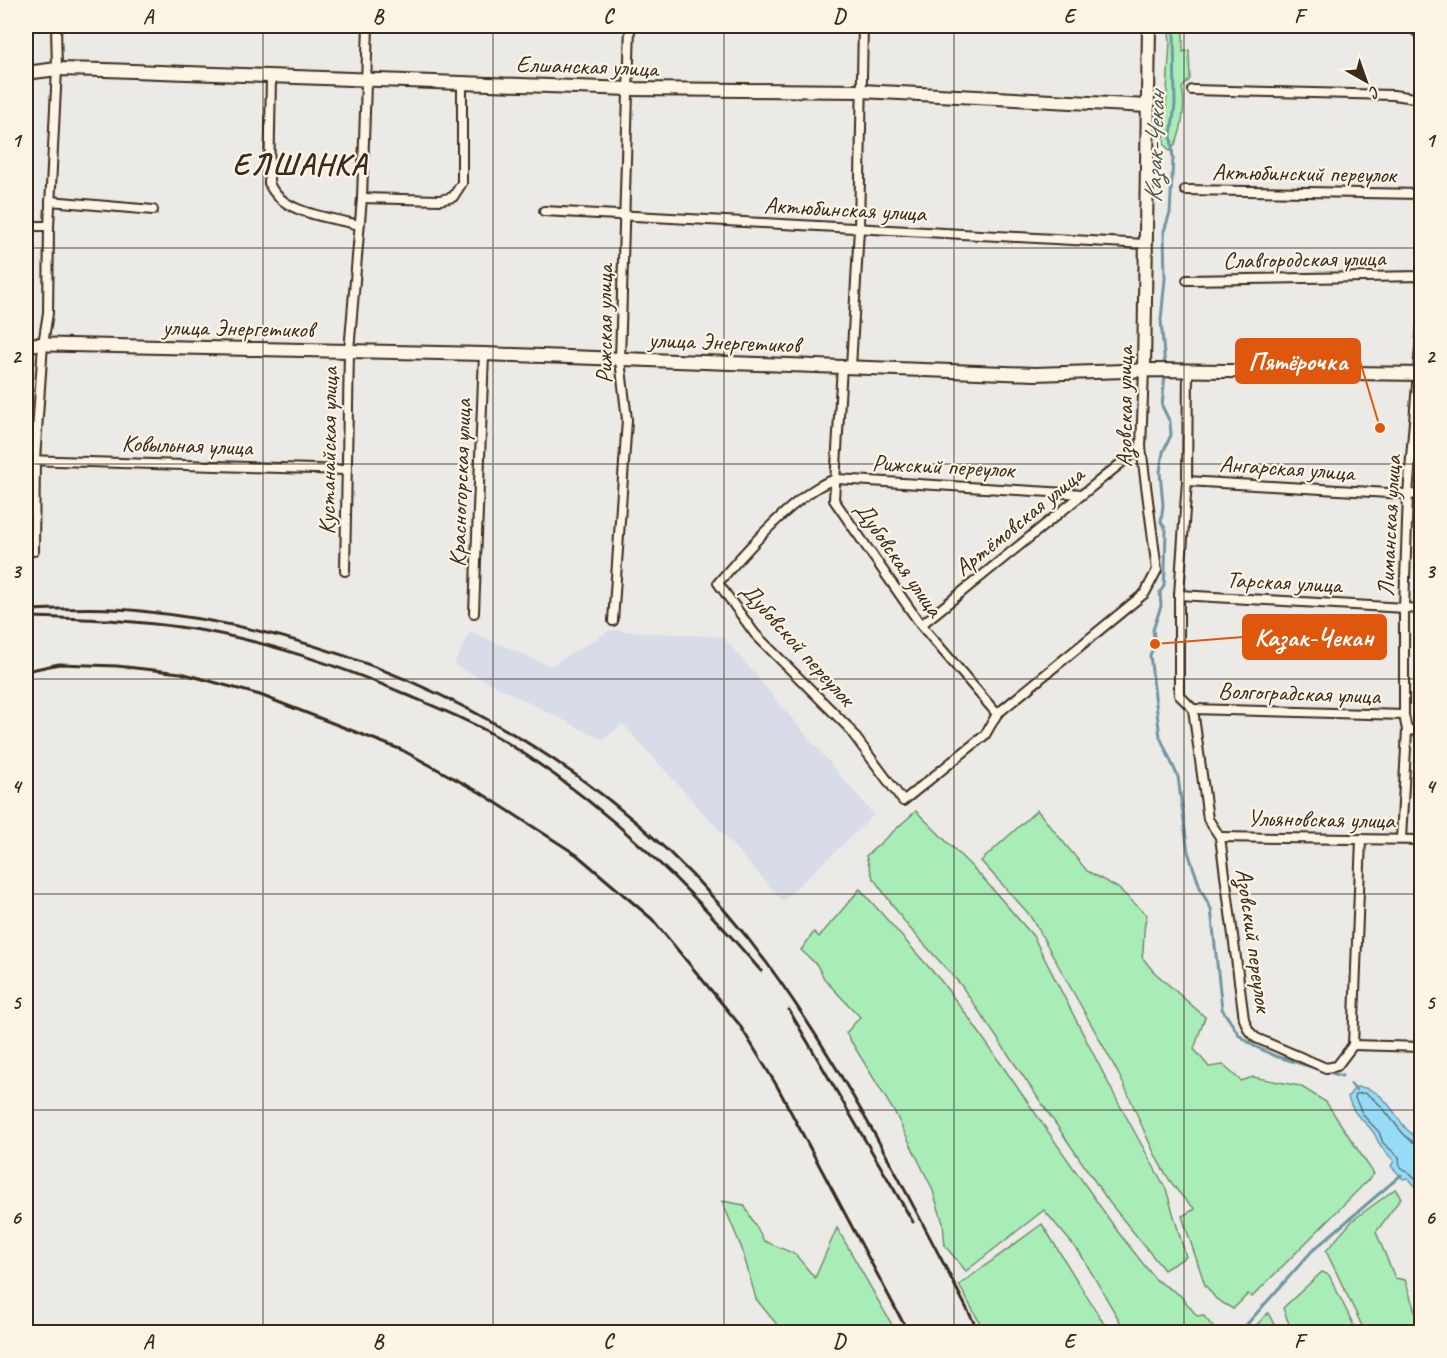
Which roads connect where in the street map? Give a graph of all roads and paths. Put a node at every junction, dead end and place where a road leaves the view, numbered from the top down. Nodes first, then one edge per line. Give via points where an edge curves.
1 (56, 26) edge
2 (368, 26) edge
3 (630, 26) edge
4 (863, 26) edge
5 (1149, 26) edge
6 (1411, 26) edge
7 (1422, 37) edge
8 (57, 69) junction
9 (26, 73) edge
10 (271, 77) junction
11 (366, 81) junction
12 (462, 83) junction
13 (630, 89) junction
14 (1192, 90) dead end
15 (861, 91) junction
16 (1422, 99) edge
17 (1148, 106) junction
18 (1185, 190) dead end
19 (1422, 194) edge
20 (362, 198) junction
21 (50, 201) junction
22 (153, 210) dead end
23 (544, 211) dead end
24 (625, 217) junction
25 (49, 225) junction
26 (359, 225) junction
27 (26, 226) edge
28 (859, 229) junction
29 (1145, 244) junction
30 (1422, 276) edge
31 (1187, 280) dead end
32 (1422, 323) edge
33 (26, 344) edge
34 (43, 344) junction
35 (349, 351) junction
36 (484, 354) junction
37 (620, 360) junction
38 (847, 366) junction
39 (1149, 370) junction
40 (1183, 371) junction
41 (1420, 374) edge
42 (1141, 447) junction
43 (26, 460) edge
44 (35, 460) junction
45 (347, 470) junction
46 (837, 479) junction
47 (1187, 481) junction
48 (1083, 494) junction
49 (1408, 495) junction
50 (1422, 495) edge
51 (34, 551) dead end
52 (345, 571) dead end
53 (1179, 595) junction
54 (1404, 608) junction
55 (1422, 609) edge
56 (474, 614) dead end
57 (613, 621) dead end
58 (921, 626) junction
59 (1193, 709) junction
60 (998, 714) junction
61 (1404, 715) junction
62 (1407, 730) junction
63 (1422, 730) edge
64 (903, 801) joint
65 (1220, 837) junction
66 (1361, 839) junction
67 (1401, 839) junction
68 (1422, 840) edge
69 (1353, 1045) junction
70 (1422, 1047) edge

1 - 8 street
2 - 11 street, Кустанайская улица
3 - 13 street, Рижская улица
4 - 15 street, Дубовская улица
5 - 17 main road, Азовская улица
6 - 7 street
8 - 9 main road, Елшанская улица
8 - 10 main road, Елшанская улица
8 - 21 street
10 - 11 main road, Елшанская улица
10 - 26 street via 269,183 273,192 284,204
11 - 12 main road, Елшанская улица
11 - 20 street, Кустанайская улица
12 - 13 main road, Елшанская улица
12 - 20 street via 462,183 453,197
13 - 15 main road, Елшанская улица
13 - 24 street, Рижская улица
14 - 16 street
15 - 17 main road, Елшанская улица
15 - 28 street, Дубовская улица
17 - 29 main road, Азовская улица
18 - 19 street, Актюбинский переулок
20 - 26 street, Кустанайская улица
21 - 22 street
21 - 25 street
23 - 24 street, Актюбинская улица
24 - 28 street, Актюбинская улица
24 - 37 street, Рижская улица
25 - 27 street
25 - 34 street via 48,313
26 - 35 street, Кустанайская улица
28 - 29 street, Актюбинская улица
28 - 38 street, Дубовская улица
29 - 39 main road, Азовская улица
30 - 31 street, Славгородская улица
32 - 41 street, Лиманская улица
33 - 34 main road, улица Энергетиков
34 - 35 main road, улица Энергетиков
34 - 44 street
35 - 36 main road, улица Энергетиков
35 - 45 street, Кустанайская улица
36 - 37 main road, улица Энергетиков
36 - 56 street, Красногорская улица
37 - 38 main road, улица Энергетиков
37 - 57 street, Рижская улица via 627,420
38 - 39 main road, улица Энергетиков via 1035,374
38 - 46 street, Дубовская улица
39 - 40 main road, улица Энергетиков
39 - 42 street, Азовская улица
40 - 41 main road, улица Энергетиков
40 - 47 street
41 - 49 street, Лиманская улица
42 - 48 street, Артёмовская улица
42 - 60 street, Азовская улица via 1157,570 1146,593
43 - 44 street, Ковыльная улица
44 - 45 street, Ковыльная улица
44 - 51 street
45 - 52 street, Кустанайская улица
46 - 48 street, Рижский переулок
46 - 58 street, Дубовская улица via 834,500
46 - 64 street, Дубовской переулок via 824,482 786,513 718,583 755,634 847,726
47 - 49 street, Ангарская улица
47 - 53 street
48 - 58 street, Артёмовская улица
49 - 50 street, Ангарская улица
49 - 54 street, Лиманская улица
53 - 54 street, Тарская улица
53 - 59 street via 1179,695
54 - 55 street, Тарская улица
54 - 61 street, Лиманская улица
58 - 60 street, Дубовская улица
59 - 61 street, Волгоградская улица
59 - 65 street via 1208,819
60 - 64 street, Азовская улица via 985,735
61 - 62 street, Лиманская улица
62 - 63 street, Волгоградская улица
62 - 67 street, Лиманская улица
65 - 66 street, Ульяновская улица
65 - 69 street, Азовский переулок via 1244,1019 1249,1031 1256,1038 1326,1068 1337,1066
66 - 67 street, Ульяновская улица
66 - 69 street
67 - 68 street, Ульяновская улица
69 - 70 street

